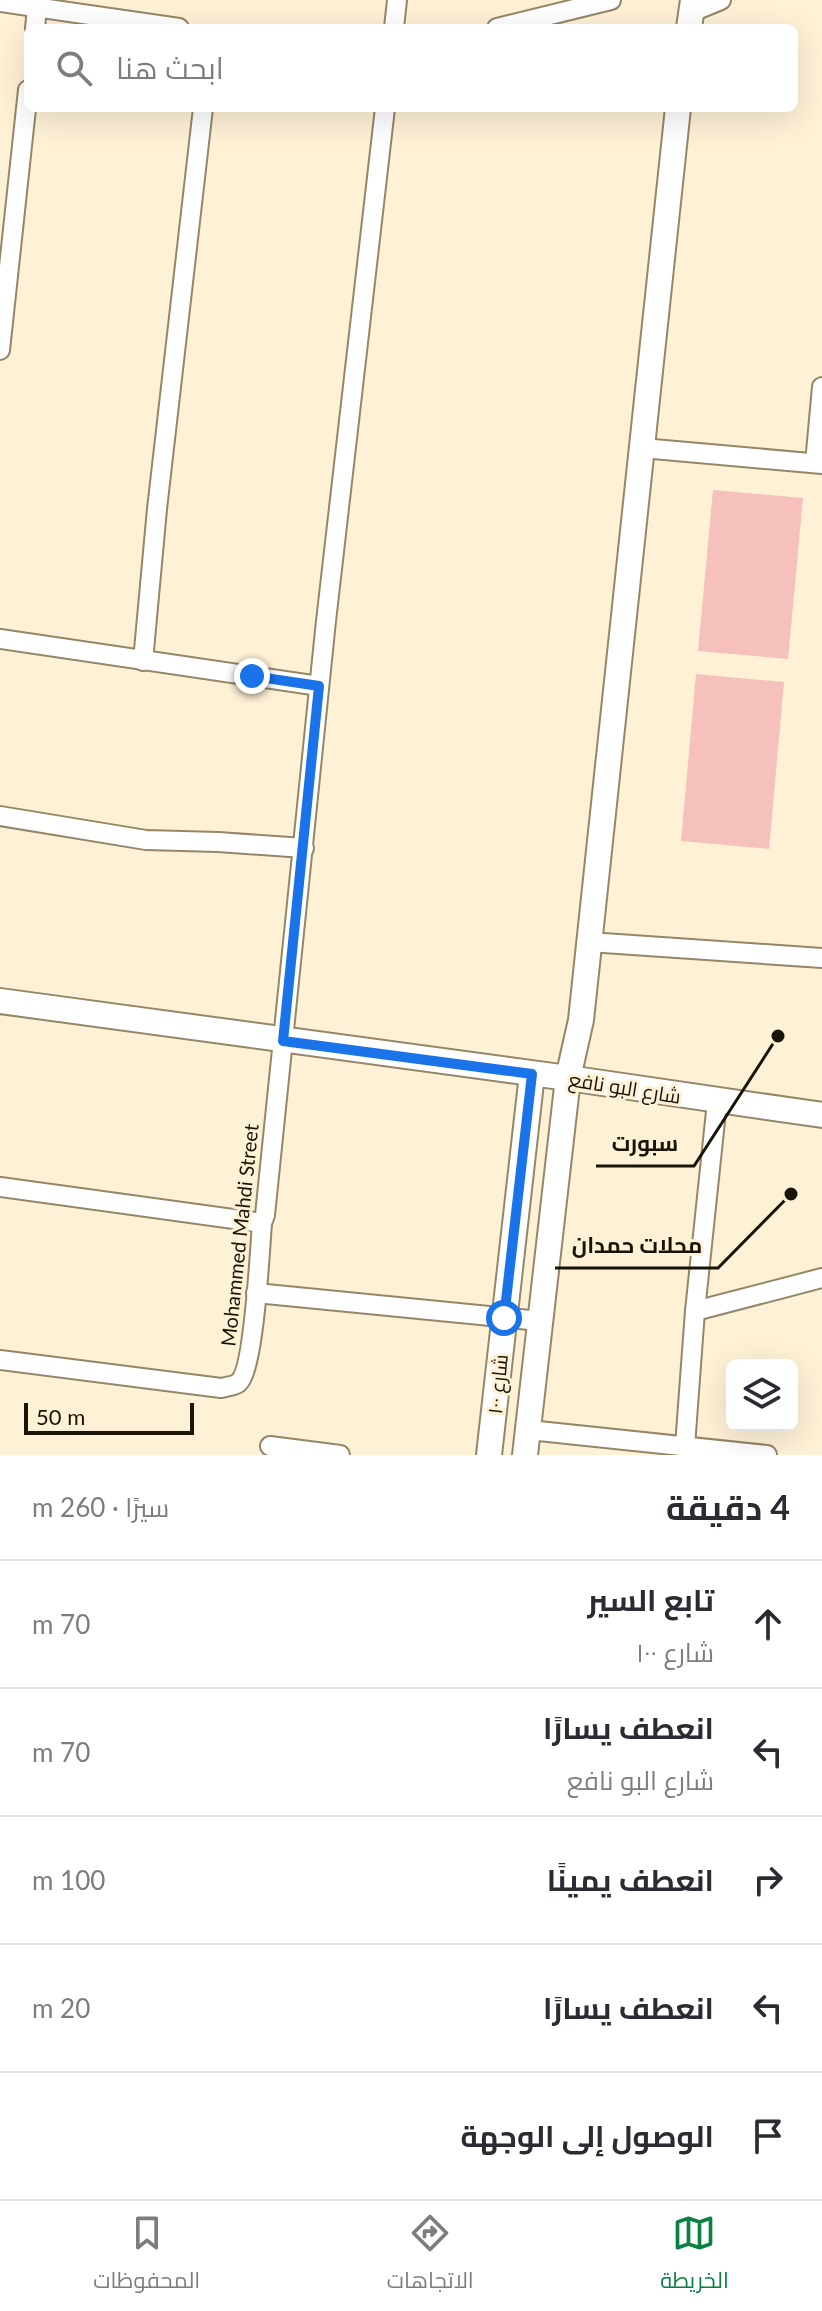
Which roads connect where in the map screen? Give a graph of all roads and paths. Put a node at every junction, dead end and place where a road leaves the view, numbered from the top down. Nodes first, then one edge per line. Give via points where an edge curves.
1 (397, 0) edge
2 (611, 0) edge
3 (721, 0) edge
4 (0, 2) edge
5 (37, 8) junction
6 (691, 13) edge
7 (35, 24) edge
8 (151, 24) edge
9 (394, 24) edge
10 (513, 24) edge
11 (26, 112) edge
12 (203, 112) edge
13 (385, 112) edge
14 (678, 112) edge
15 (0, 350) edge
16 (822, 387) edge
17 (642, 448) junction
18 (819, 464) edge
19 (0, 639) edge
20 (143, 661) junction
21 (319, 686) junction
22 (0, 816) edge
23 (304, 848) junction
24 (589, 942) junction
25 (822, 958) edge
26 (0, 1001) edge
27 (283, 1041) junction
28 (532, 1074) junction
29 (568, 1078) junction
30 (717, 1102) junction
31 (822, 1115) edge
32 (0, 1187) edge
33 (262, 1223) junction
34 (822, 1278) edge
35 (256, 1293) junction
36 (695, 1311) junction
37 (504, 1318) junction
38 (540, 1321) junction
39 (0, 1360) edge
40 (529, 1430) junction
41 (270, 1446) dead end
42 (685, 1446) junction
43 (708, 1452) edge
44 (340, 1455) edge
45 (489, 1455) edge
46 (525, 1455) edge
47 (767, 1455) edge

1 - 9 street
2 - 10 street
3 - 6 street
4 - 5 street
5 - 7 street
5 - 8 street
11 - 15 street
12 - 20 street
13 - 21 street, Mohammed Mahdi Street
14 - 17 street, شارع ١٠٠
16 - 18 street
17 - 18 street
17 - 24 street, شارع ١٠٠
19 - 20 street
20 - 21 street
21 - 23 street, Mohammed Mahdi Street
22 - 23 street via 146,840
23 - 27 street, Mohammed Mahdi Street
24 - 25 street
24 - 29 street, شارع ١٠٠
26 - 27 street, شارع البو نافع
27 - 28 street, شارع البو نافع
27 - 33 street, Mohammed Mahdi Street
28 - 29 street, شارع البو نافع
28 - 37 street, شارع ١٠٠
29 - 30 street, شارع البو نافع
29 - 38 street, شارع ١٠٠
30 - 31 street, شارع البو نافع
30 - 36 street
32 - 33 street
33 - 35 street, Mohammed Mahdi Street
34 - 36 street
35 - 37 street
35 - 39 street, Mohammed Mahdi Street via 246,1371 238,1383 221,1388
36 - 42 street
37 - 38 street
37 - 45 street, شارع ١٠٠
38 - 40 street, شارع ١٠٠
40 - 42 street
40 - 46 street, شارع ١٠٠
41 - 44 street
42 - 43 street
43 - 47 street

